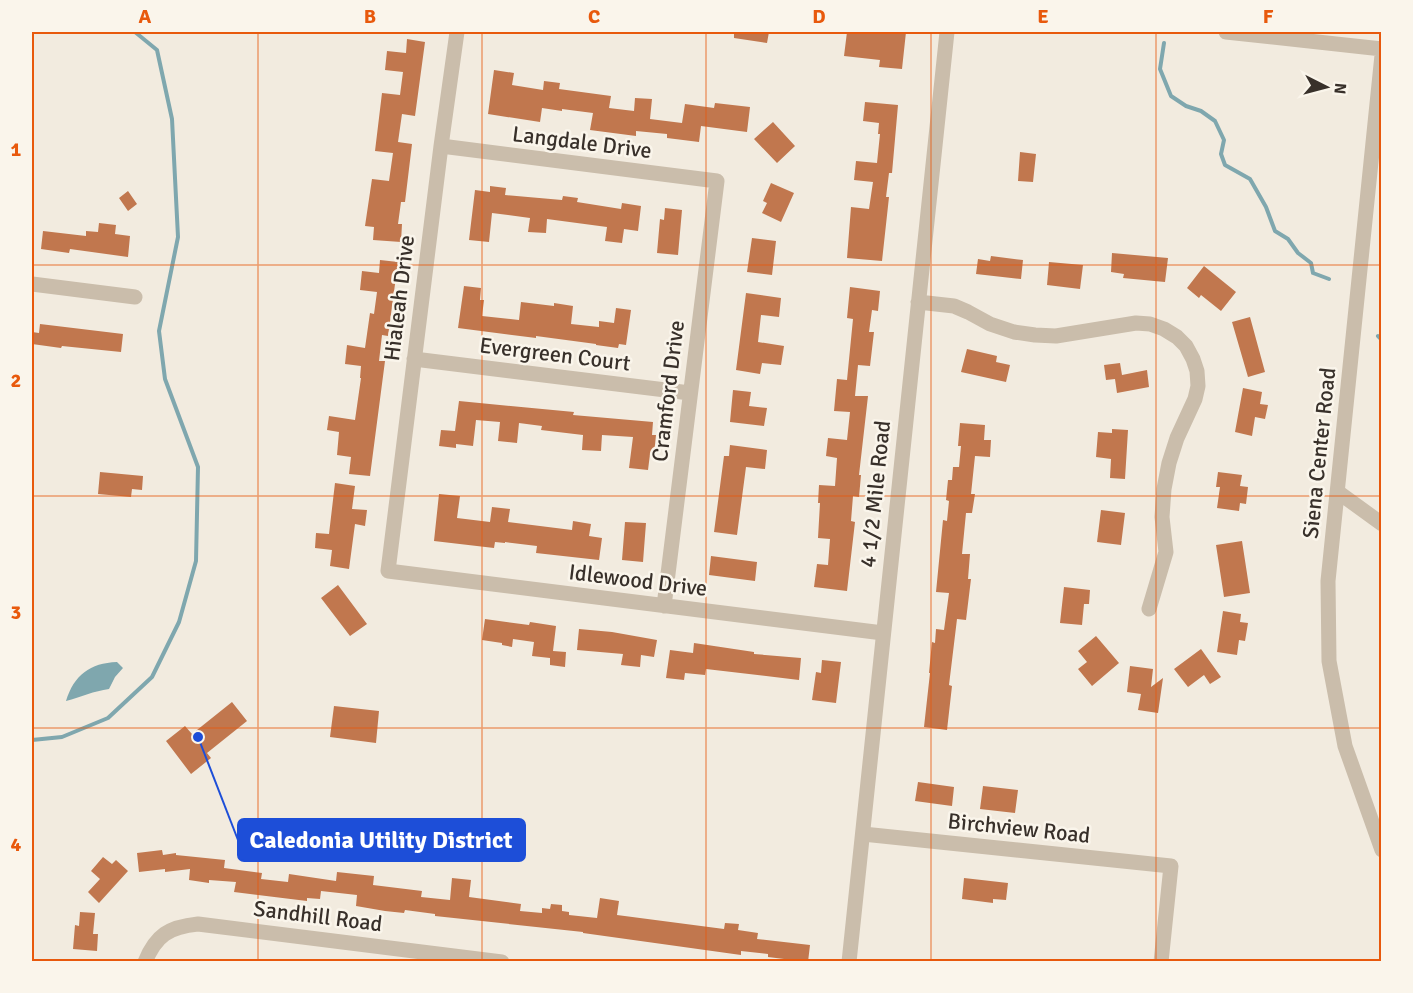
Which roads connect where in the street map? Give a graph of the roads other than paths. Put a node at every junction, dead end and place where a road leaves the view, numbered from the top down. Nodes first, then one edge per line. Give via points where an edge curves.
1 (457, 32) edge
2 (946, 32) edge
3 (1233, 32) edge
4 (1382, 49) edge
5 (1382, 55) edge
6 (441, 147) junction
7 (717, 181) joint
8 (32, 284) edge
9 (135, 297) dead end
10 (918, 302) junction
11 (414, 359) junction
12 (690, 393) junction
13 (1338, 492) junction
14 (1382, 524) edge
15 (388, 571) joint
16 (664, 606) junction
17 (1149, 609) dead end
18 (883, 633) junction
19 (863, 834) junction
20 (1382, 850) edge
21 (145, 962) edge
22 (502, 962) edge
23 (849, 962) edge
24 (1161, 962) edge

1 - 6 street, Hialeah Drive
2 - 10 street, 4 1/2 Mile Road
3 - 4 street
5 - 13 street, Siena Center Road
6 - 7 street, Langdale Drive
6 - 11 street, Hialeah Drive
7 - 12 street, Cramford Drive
8 - 9 street
10 - 17 street via 954,306 990,324 1035,335 1150,324 1171,333 1186,346 1197,371 1198,386 1169,463 1162,517 1166,552
10 - 18 street, 4 1/2 Mile Road
11 - 12 street, Evergreen Court
11 - 15 street, Hialeah Drive
12 - 16 street, Cramford Drive
13 - 14 street
13 - 20 street, Siena Center Road via 1328,581 1329,661 1345,746
15 - 16 street, Idlewood Drive
16 - 18 street, Idlewood Drive
18 - 19 street, 4 1/2 Mile Road
19 - 23 street, 4 1/2 Mile Road
19 - 24 street, Birchview Road via 1171,866
21 - 22 street, Sandhill Road via 159,938 171,930 198,924

